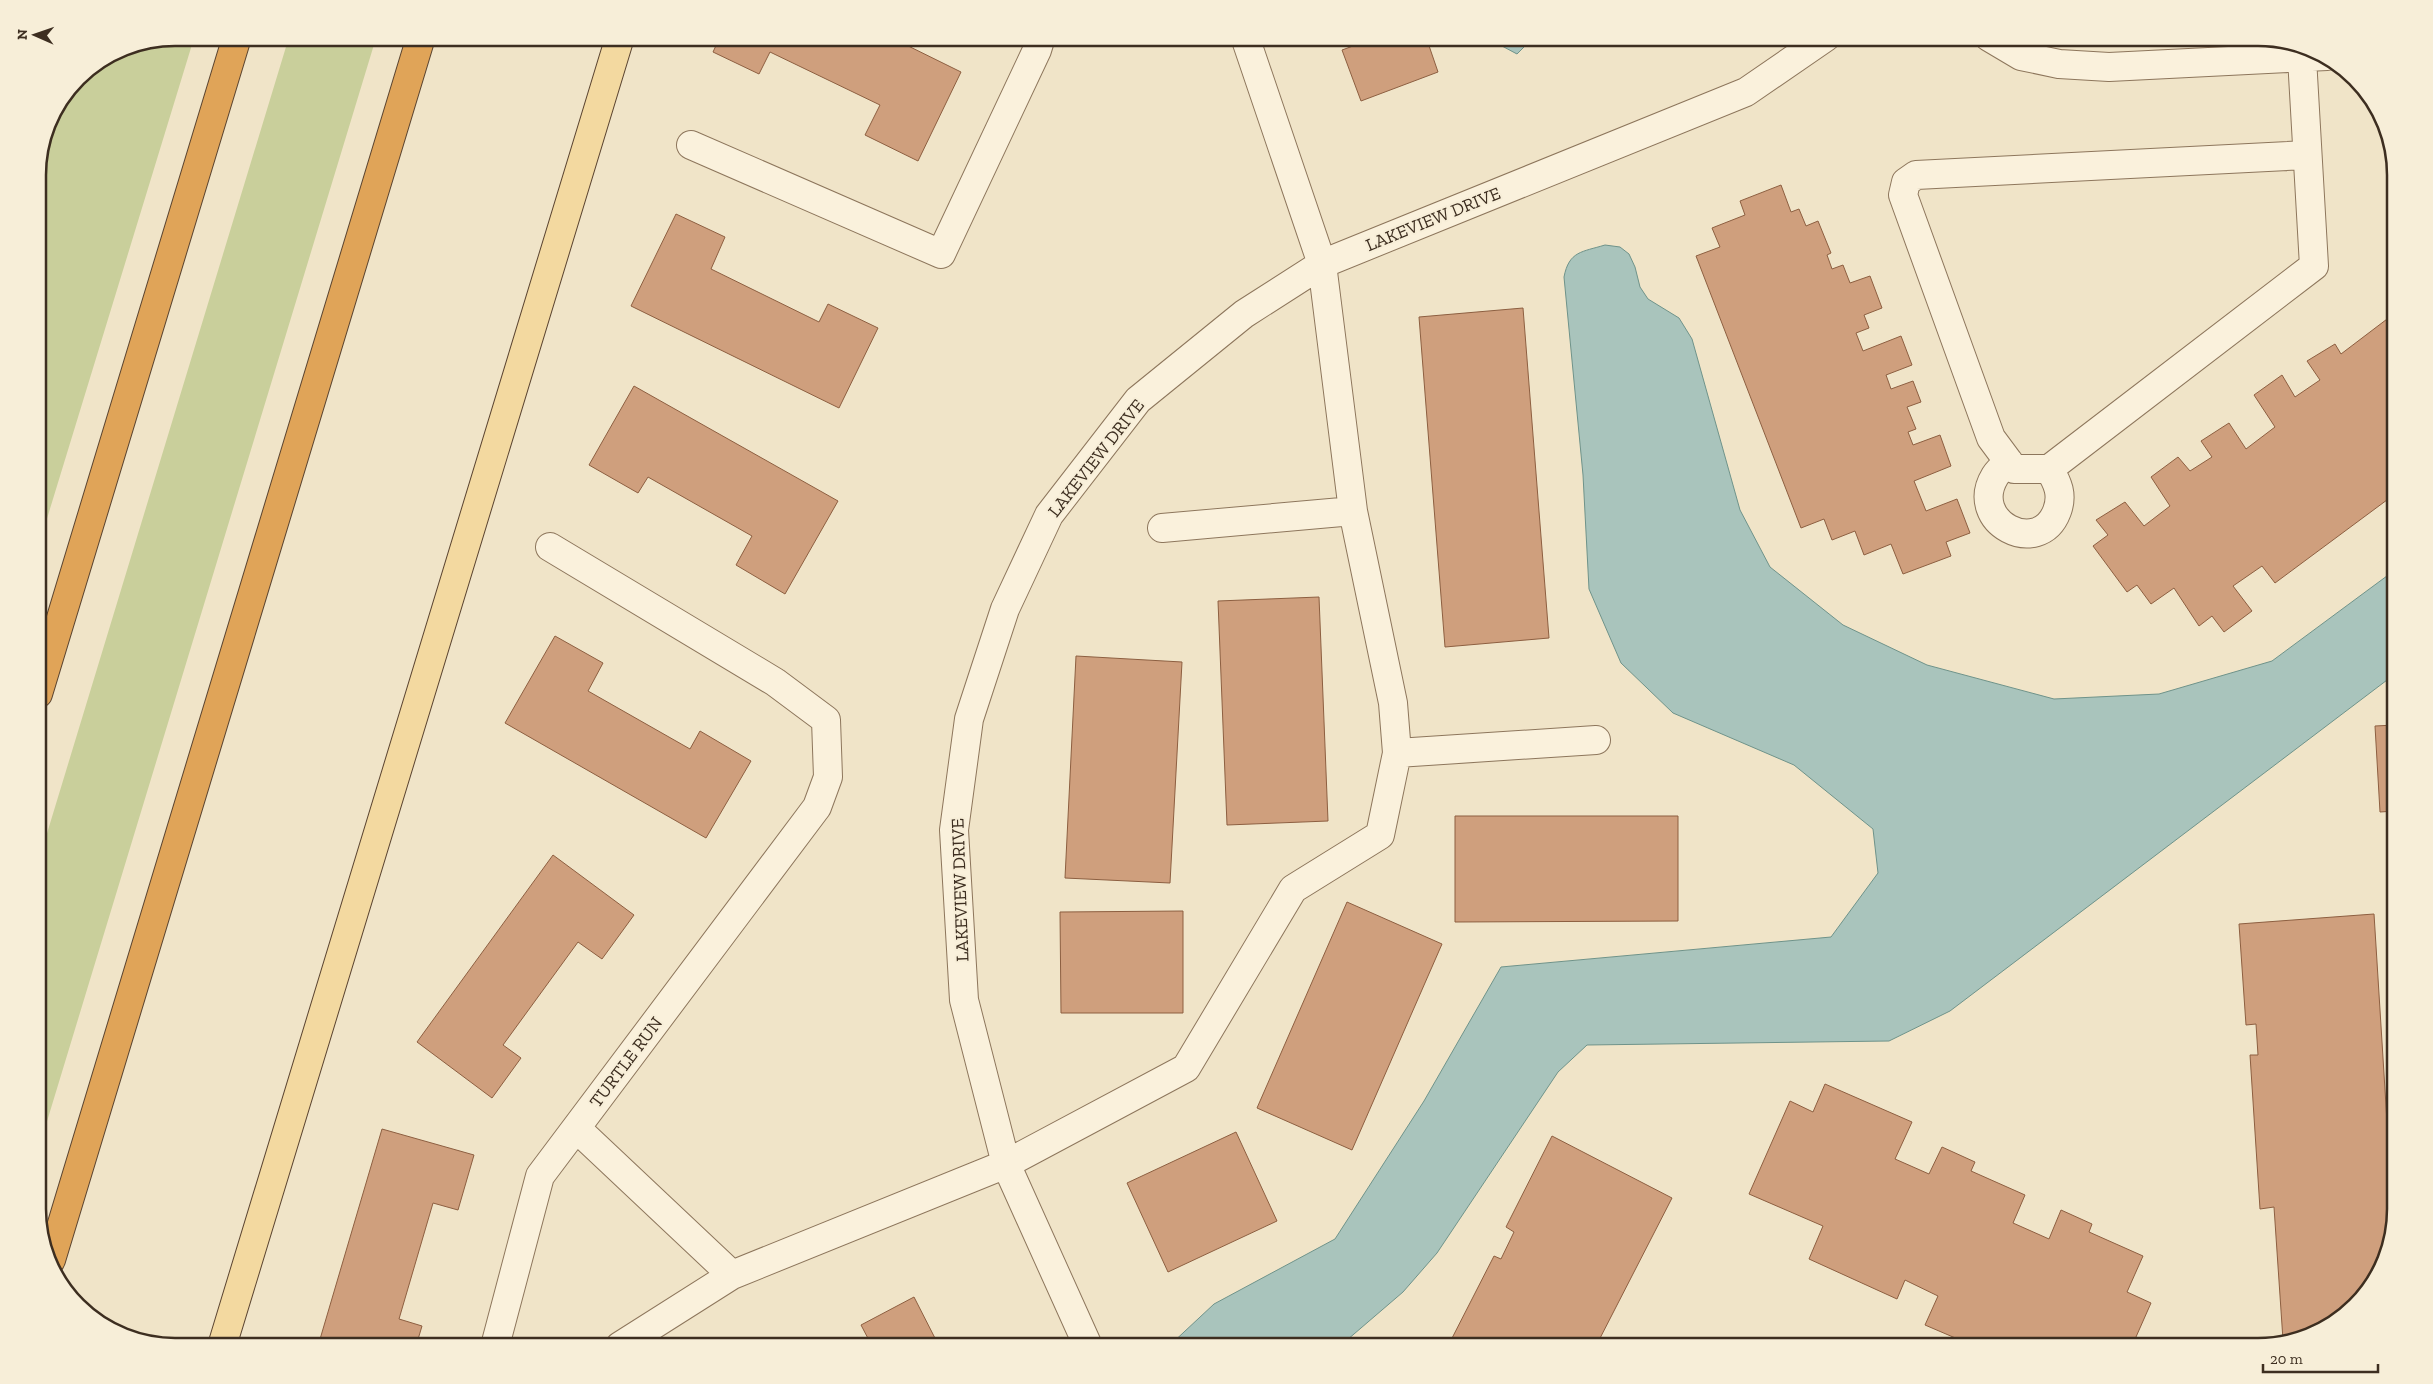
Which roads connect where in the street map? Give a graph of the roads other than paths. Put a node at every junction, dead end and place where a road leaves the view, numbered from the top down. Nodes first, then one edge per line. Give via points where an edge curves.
1 (235, 46) edge
2 (419, 46) edge
3 (618, 46) edge
4 (1038, 46) edge
5 (1249, 46) edge
6 (1814, 46) edge
7 (2004, 46) edge
8 (2309, 57) edge
9 (2315, 60) edge
10 (691, 146) dead end
11 (2307, 155) junction
12 (1322, 264) junction
13 (2008, 462) junction
14 (2049, 468) junction
15 (1353, 511) junction
16 (1162, 528) dead end
17 (550, 547) dead end
18 (47, 664) edge
19 (1596, 740) dead end
20 (1397, 753) junction
21 (576, 1128) junction
22 (1006, 1164) junction
23 (54, 1251) edge
24 (732, 1275) junction
25 (224, 1338) edge
26 (496, 1338) edge
27 (633, 1338) edge
28 (1084, 1338) edge

1 - 18 highway
2 - 23 highway
3 - 25 main road
4 - 10 street via 941,254
5 - 12 street
6 - 12 street, LAKEVIEW DRIVE via 1746,92
7 - 8 street via 2022,56 2059,64 2109,67
9 - 11 street
11 - 13 street via 1916,175 1906,182 1903,195 1991,438
11 - 14 street via 2314,266
12 - 15 street
12 - 22 street, LAKEVIEW DRIVE via 1244,314 1138,400 1049,515 1005,609 969,719 954,830 964,1000
13 - 14 street via 2014,469
13 - 14 street via 1995,476 1988,497 1994,519 2012,532 2034,533 2053,521 2061,500
15 - 16 street
15 - 20 street via 1393,703
17 - 21 street, TURTLE RUN via 775,682 826,720 828,777 818,807
19 - 20 street
20 - 22 street via 1380,835 1293,889 1186,1068
21 - 24 street
21 - 26 street, TURTLE RUN via 540,1176
22 - 24 street
22 - 28 street, LAKEVIEW DRIVE
24 - 27 street

